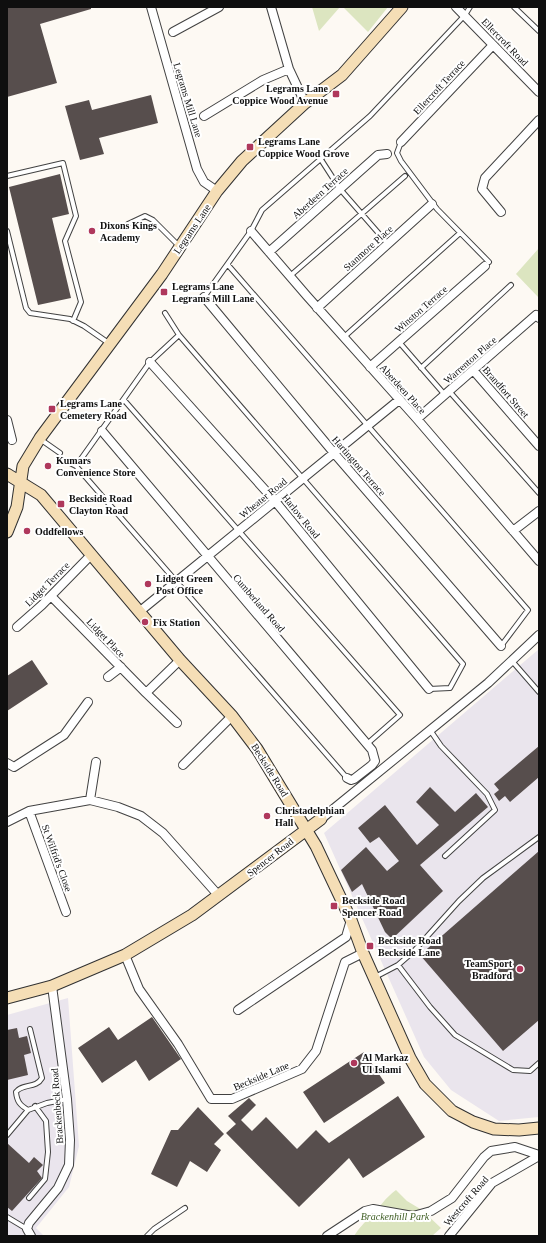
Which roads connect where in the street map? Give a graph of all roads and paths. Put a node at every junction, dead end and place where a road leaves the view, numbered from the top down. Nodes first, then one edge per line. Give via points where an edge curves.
1 (150, 7) edge
2 (219, 7) edge
3 (271, 7) edge
4 (402, 7) edge
5 (456, 7) edge
6 (470, 7) edge
7 (514, 7) edge
8 (465, 15) junction
9 (539, 31) edge
10 (173, 32) dead end
11 (493, 45) junction
12 (289, 69) junction
13 (539, 92) edge
14 (306, 103) junction
15 (204, 116) dead end
16 (539, 120) edge
17 (401, 142) joint
18 (387, 154) dead end
19 (320, 158) junction
20 (7, 176) edge
21 (405, 176) dead end
22 (340, 189) junction
23 (217, 191) junction
24 (432, 204) junction
25 (501, 212) dead end
26 (361, 214) junction
27 (128, 224) dead end
28 (7, 231) edge
29 (251, 231) junction
30 (460, 233) junction
31 (388, 244) junction
32 (180, 247) junction
33 (269, 252) junction
34 (487, 264) joint
35 (228, 265) junction
36 (290, 276) junction
37 (511, 285) dead end
38 (204, 297) joint
39 (317, 308) junction
40 (165, 313) dead end
41 (537, 317) edge
42 (73, 321) junction
43 (179, 335) junction
44 (343, 337) junction
45 (399, 342) junction
46 (110, 344) junction
47 (150, 362) junction
48 (370, 367) junction
49 (421, 368) junction
50 (473, 370) junction
51 (447, 393) junction
52 (124, 400) junction
53 (399, 400) junction
54 (418, 419) junction
55 (7, 420) edge
56 (368, 425) junction
57 (102, 431) junction
58 (40, 438) junction
59 (12, 440) dead end
60 (539, 446) edge
61 (334, 452) junction
62 (60, 453) dead end
63 (68, 462) dead end
64 (76, 466) junction
65 (7, 474) edge
66 (303, 478) junction
67 (20, 482) junction
68 (539, 493) edge
69 (275, 501) junction
70 (539, 511) edge
71 (238, 531) junction
72 (513, 531) junction
73 (7, 532) edge
74 (91, 555) junction
75 (207, 557) junction
76 (539, 561) edge
77 (176, 582) junction
78 (51, 596) junction
79 (139, 612) junction
80 (17, 627) dead end
81 (539, 635) edge
82 (501, 646) joint
83 (180, 660) junction
84 (512, 661) junction
85 (121, 667) junction
86 (108, 678) dead end
87 (429, 689) joint
88 (539, 692) edge
89 (146, 693) junction
90 (88, 702) dead end
91 (232, 716) junction
92 (177, 723) dead end
93 (430, 730) junction
94 (367, 744) junction
95 (96, 762) dead end
96 (7, 763) edge
97 (183, 765) dead end
98 (347, 778) joint
99 (90, 800) junction
100 (29, 811) junction
101 (322, 818) joint
102 (7, 822) edge
103 (306, 829) junction
104 (539, 837) edge
105 (445, 856) dead end
106 (219, 896) junction
107 (66, 912) dead end
108 (351, 920) junction
109 (363, 953) junction
110 (125, 954) junction
111 (398, 965) junction
112 (375, 977) junction
113 (52, 986) junction
114 (7, 998) edge
115 (238, 1010) dead end
116 (30, 1028) dead end
117 (539, 1063) edge
118 (67, 1099) junction
119 (35, 1106) junction
120 (28, 1110) junction
121 (539, 1128) edge
122 (7, 1135) edge
123 (539, 1155) edge
124 (29, 1198) dead end
125 (185, 1208) dead end
126 (7, 1216) edge
127 (29, 1233) edge
128 (147, 1236) edge
129 (327, 1236) edge
130 (449, 1236) edge

1 - 23 street, Legrams Mill Lane via 197,169 204,182
2 - 10 street
3 - 12 street
4 - 14 street, Legrams Lane via 342,75
5 - 8 street, Ellercroft Road
6 - 8 lane
7 - 9 lane
8 - 11 street, Ellercroft Road
8 - 19 lane via 370,116
11 - 13 street, Ellercroft Road
11 - 17 street, Ellercroft Terrace
12 - 14 street
12 - 15 street via 263,80
14 - 23 street, Legrams Lane via 242,161
16 - 25 street via 485,178 482,189
17 - 24 lane via 398,153 401,161
18 - 22 street, Aberdeen Terrace via 378,155
19 - 22 lane
19 - 29 lane via 262,210
20 - 42 lane via 62,163 76,216 65,240 81,302
21 - 26 lane
22 - 26 lane
22 - 33 street, Aberdeen Terrace
23 - 32 street, Legrams Lane
24 - 30 lane
24 - 31 street, Stanmore Place
26 - 31 lane
26 - 36 lane
27 - 32 lane via 145,216 153,220
28 - 42 lane via 26,308 30,313
29 - 33 street, Aberdeen Place
29 - 35 lane
30 - 34 lane
30 - 44 lane
31 - 39 street, Stanmore Place
32 - 46 street, Legrams Lane
33 - 36 street, Aberdeen Place
34 - 45 street, Winston Terrace
35 - 38 lane
35 - 56 lane
36 - 39 street, Aberdeen Place
37 - 49 lane
38 - 61 street, Hartington Terrace
39 - 44 street, Aberdeen Place
40 - 43 lane
41 - 50 street, Warrenton Place
42 - 46 lane
43 - 47 lane
43 - 66 lane
44 - 48 street, Aberdeen Place
45 - 48 street, Winston Terrace
45 - 49 lane
46 - 58 street, Legrams Lane
47 - 52 lane
47 - 69 street, Harlow Road
48 - 53 street, Aberdeen Place
49 - 51 lane
50 - 51 street, Warrenton Place
50 - 60 street, Brandfort Street
51 - 54 street, Warrenton Place
51 - 68 lane
52 - 57 lane
52 - 71 lane
53 - 54 street, Aberdeen Place
53 - 56 street, Wheater Road
54 - 72 street, Aberdeen Place
55 - 59 street
56 - 61 street, Wheater Road
56 - 82 lane via 528,610
57 - 64 lane
57 - 75 street, Cumberland Road
58 - 62 lane
58 - 67 street, Legrams Lane via 23,466
61 - 66 street, Wheater Road
61 - 82 street, Hartington Terrace
63 - 64 lane
64 - 77 lane
65 - 67 street, Beckside Road
66 - 69 street, Wheater Road
66 - 87 lane via 463,664 450,688
67 - 73 street, Legrams Lane via 17,508
67 - 74 street, Beckside Road via 41,495
69 - 71 street, Wheater Road
69 - 87 street, Harlow Road
70 - 72 street
71 - 75 street, Wheater Road
71 - 94 lane via 400,715
72 - 76 street, Aberdeen Place
74 - 78 street, Lidget Terrace
74 - 79 street, Beckside Road
75 - 77 street, Wheater Road
75 - 94 street, Cumberland Road
77 - 79 street, Wheater Road
77 - 98 lane
78 - 80 street, Lidget Terrace
78 - 85 street, Lidget Place
79 - 83 street, Beckside Road
81 - 84 street, Spencer Road
83 - 89 street
83 - 91 street, Beckside Road
84 - 88 lane
84 - 93 street, Spencer Road
85 - 86 street
85 - 89 street, Lidget Place
89 - 92 street, Lidget Place
90 - 96 street via 64,735 14,767
91 - 97 street
91 - 103 street, Beckside Road via 257,749
93 - 101 street, Spencer Road
93 - 105 lane via 441,746 487,794 495,810
94 - 98 street, Cumberland Road via 375,761 354,779
95 - 99 street
99 - 100 street
99 - 106 street via 118,806 141,816 163,833
100 - 102 street
100 - 107 street, St Wilfrid's Close
101 - 103 street, Spencer Road
103 - 106 street, Spencer Road
103 - 108 street, Beckside Road
104 - 111 lane via 483,878
106 - 110 street, Spencer Road
108 - 109 street, Beckside Road
108 - 115 street via 346,937
109 - 110 street, Beckside Lane via 345,962 316,1051 302,1069 232,1099 211,1099 178,1044 139,989
109 - 112 street, Beckside Road
110 - 113 street, Spencer Road
111 - 112 lane
111 - 117 lane via 430,1007 456,1035 513,1070 530,1071
112 - 121 street, Beckside Road via 410,1058 425,1084 452,1111 494,1129
113 - 114 street, Spencer Road
113 - 118 street, Brackenbeck Road
116 - 120 lane via 42,1078 37,1084 18,1088 16,1092 20,1106
118 - 119 lane
118 - 127 street, Brackenbeck Road via 69,1165 58,1188 29,1223
119 - 120 lane
119 - 124 lane via 46,1121 48,1152 46,1179
120 - 122 lane
123 - 129 street via 514,1147 491,1151 452,1198 431,1211 413,1216 373,1208
123 - 130 street, Westcroft Road via 492,1183
125 - 128 lane
126 - 127 lane

